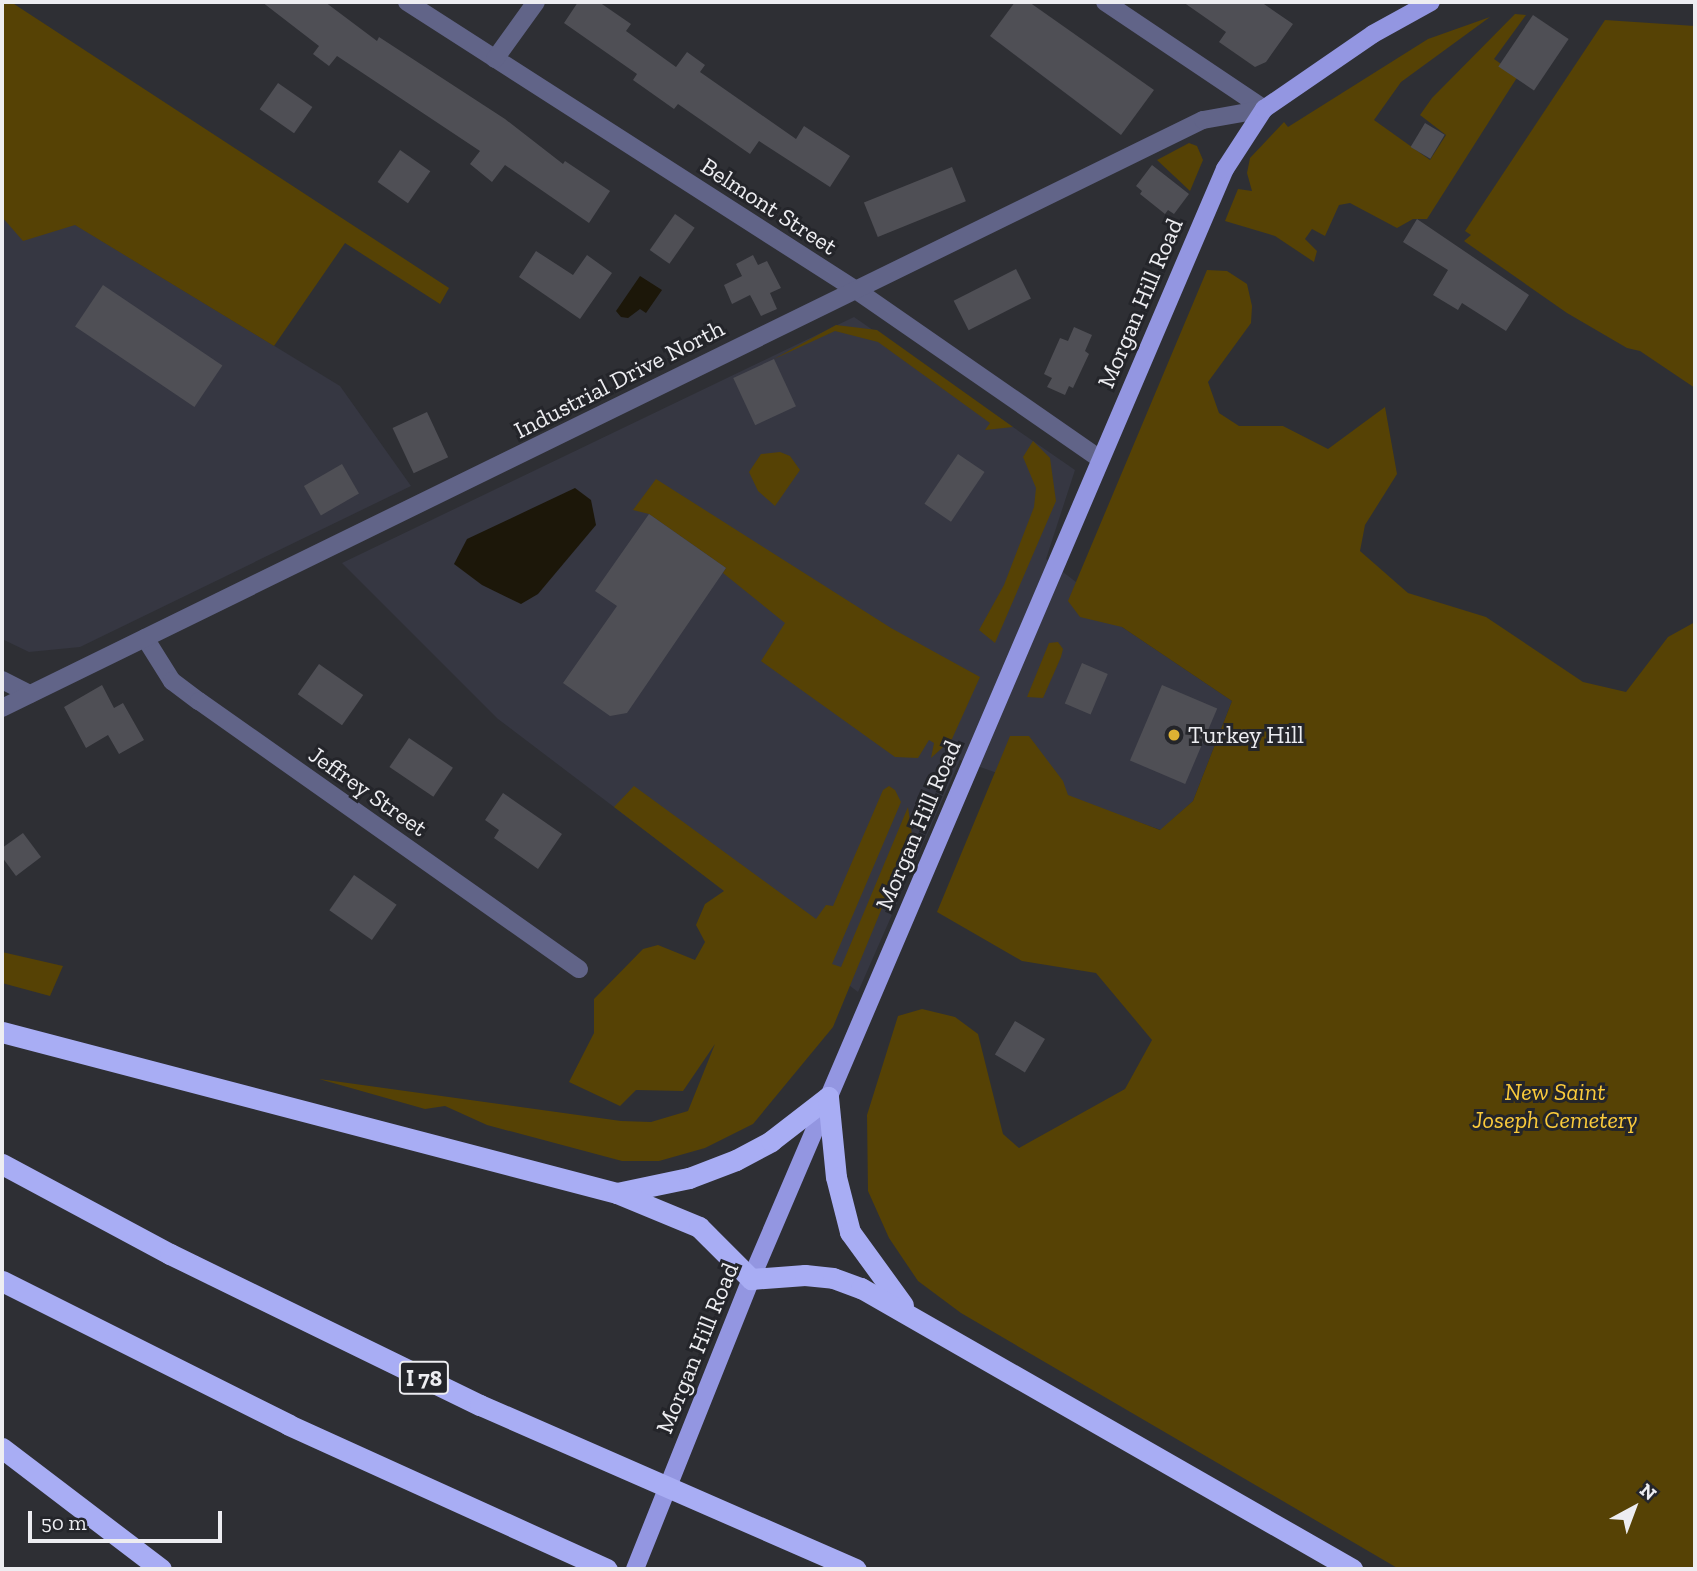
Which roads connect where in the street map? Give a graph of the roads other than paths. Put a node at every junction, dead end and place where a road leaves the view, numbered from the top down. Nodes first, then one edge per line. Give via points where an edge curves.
1 (407, 2) edge
2 (536, 2) edge
3 (1105, 2) edge
4 (1431, 2) edge
5 (495, 59) junction
6 (1264, 109) junction
7 (856, 290) junction
8 (1100, 459) junction
9 (145, 638) junction
10 (2, 680) edge
11 (30, 694) junction
12 (2, 708) edge
13 (579, 969) dead end
14 (2, 1032) edge
15 (828, 1097) junction
16 (2, 1164) edge
17 (617, 1193) junction
18 (751, 1279) junction
19 (2, 1281) edge
20 (919, 1321) junction
21 (2, 1448) edge
22 (161, 1569) edge
23 (607, 1569) edge
24 (635, 1569) edge
25 (856, 1569) edge
26 (1352, 1569) edge

1 - 5 street, Belmont Street
2 - 5 street
3 - 6 street
4 - 6 main road, Morgan Hill Road via 1373,34
5 - 7 street, Belmont Street
6 - 7 street, Industrial Drive North via 1203,120
6 - 8 main road, Morgan Hill Road via 1236,148 1217,187
7 - 8 street, Belmont Street
7 - 9 street, Industrial Drive North
8 - 15 main road, Morgan Hill Road
9 - 11 street, Industrial Drive North
9 - 13 street, Jeffrey Street via 172,681
10 - 11 street
11 - 12 street, Industrial Drive North
14 - 17 highway
15 - 17 highway via 754,1152 689,1178
15 - 18 main road, Morgan Hill Road
15 - 20 highway via 836,1177 850,1232 894,1296
16 - 25 highway, I 78 via 170,1254 480,1405
17 - 18 highway via 699,1227
18 - 20 highway via 798,1274 833,1278
18 - 24 main road, Morgan Hill Road
19 - 23 highway via 289,1425
20 - 26 highway
21 - 22 highway

